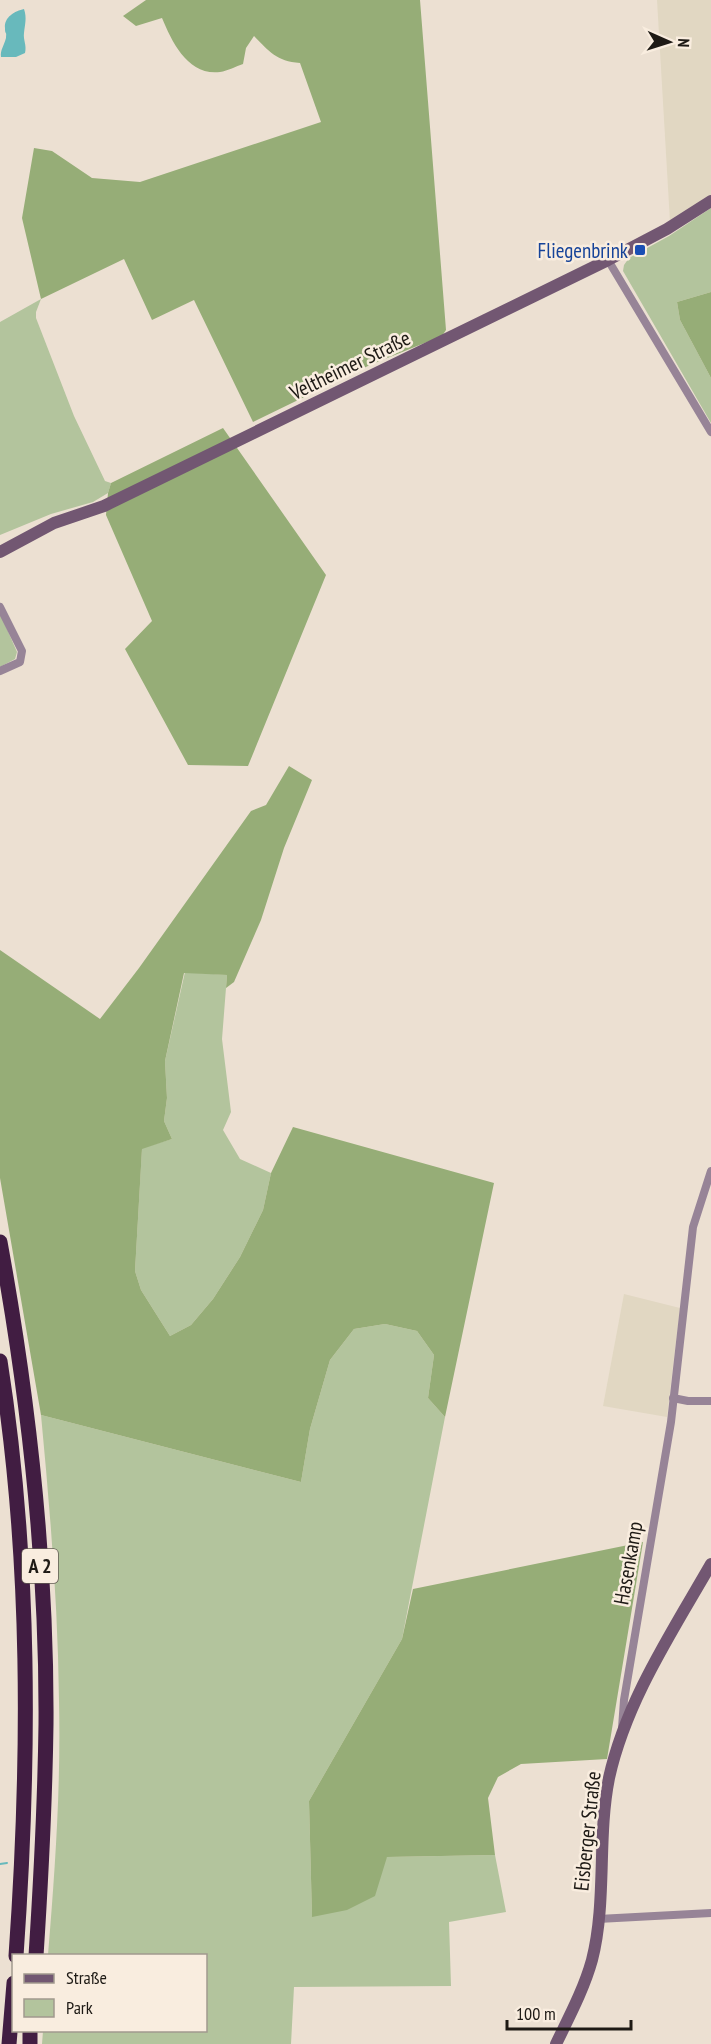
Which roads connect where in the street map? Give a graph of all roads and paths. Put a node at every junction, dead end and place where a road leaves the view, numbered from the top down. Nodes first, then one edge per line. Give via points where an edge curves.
1 (711, 201) edge
2 (608, 260) junction
3 (711, 432) edge
4 (0, 552) edge
5 (0, 607) edge
6 (0, 671) edge
7 (711, 1171) edge
8 (0, 1242) edge
9 (0, 1361) edge
10 (673, 1398) junction
11 (711, 1401) edge
12 (711, 1564) edge
13 (622, 1735) junction
14 (711, 1912) edge
15 (598, 1919) junction
16 (15, 1954) edge
17 (36, 1954) edge
18 (12, 2007) edge
19 (9, 2044) edge
20 (556, 2044) edge

1 - 2 main road, Veltheimer Straße via 667,230
2 - 3 street
2 - 4 main road, Veltheimer Straße via 104,506 54,523
5 - 6 street via 22,651 20,662
7 - 10 street, Hasenkamp via 693,1227
8 - 17 highway, A 2 via 21,1365 38,1523 45,1656 46,1724
9 - 16 highway, A 2 via 18,1524 26,1660 25,1799
10 - 11 street
10 - 13 street, Hasenkamp via 624,1700
12 - 13 main road, Eisberger Straße via 660,1653
13 - 15 main road, Eisberger Straße via 604,1807
14 - 15 street
15 - 20 main road, Eisberger Straße via 591,1961
18 - 19 highway

